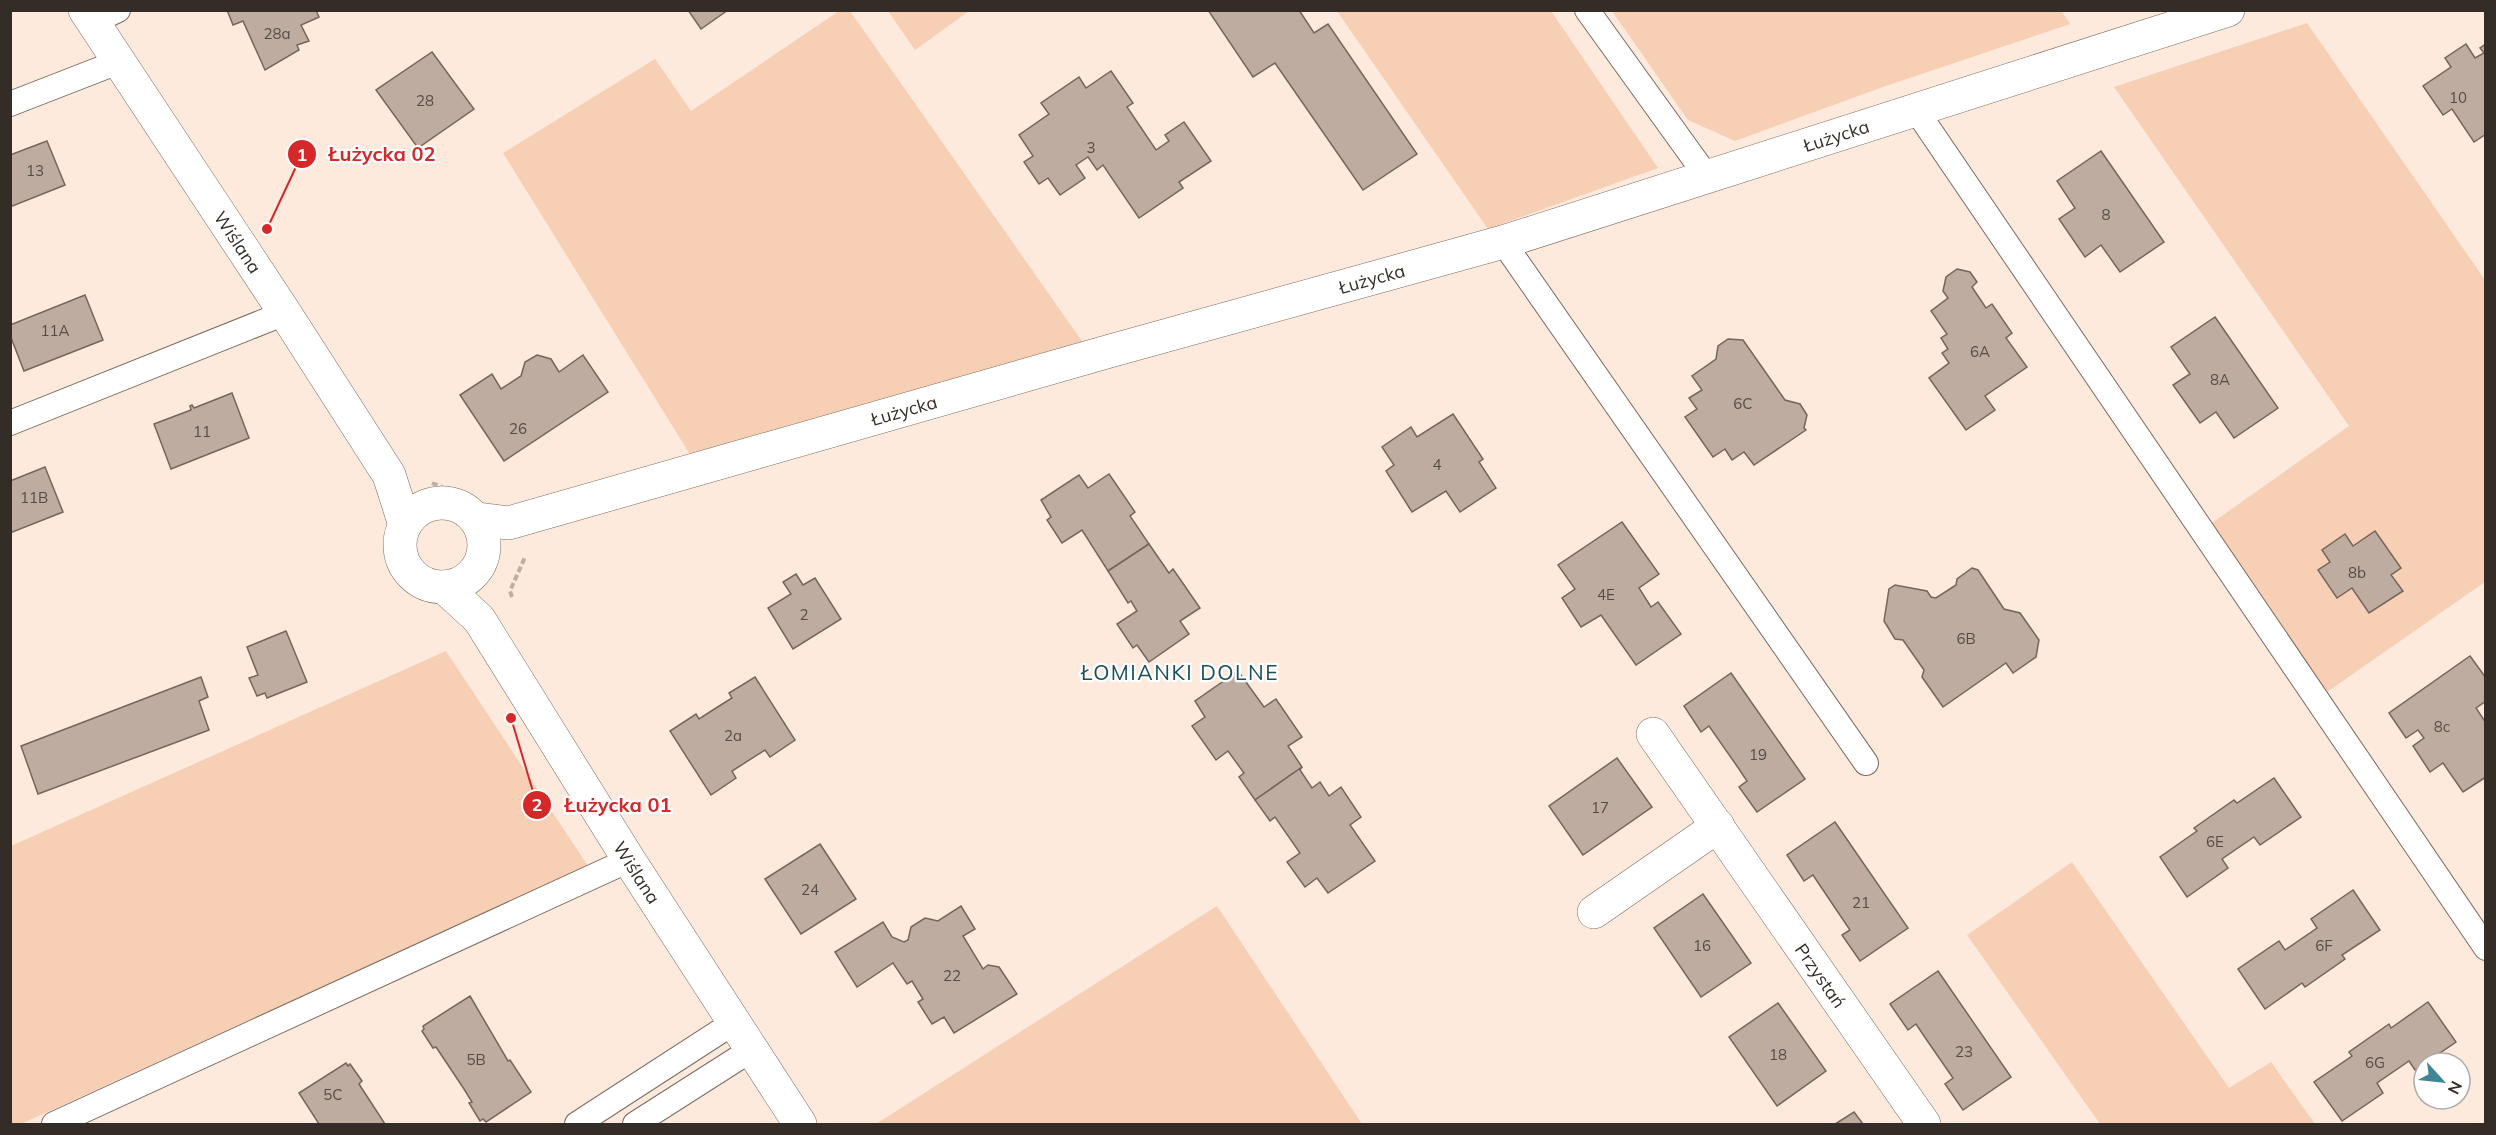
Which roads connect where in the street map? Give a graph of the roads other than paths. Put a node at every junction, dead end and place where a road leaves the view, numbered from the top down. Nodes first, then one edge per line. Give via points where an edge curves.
1 (1587, 10) edge
2 (2228, 10) edge
3 (98, 14) edge
4 (118, 62) junction
5 (10, 104) edge
6 (1916, 110) junction
7 (1708, 178) junction
8 (1503, 242) junction
9 (285, 313) junction
10 (10, 423) edge
11 (389, 475) junction
12 (431, 505) junction
13 (405, 525) junction
14 (478, 546) junction
15 (444, 587) junction
16 (479, 618) junction
17 (1653, 734) dead end
18 (1866, 763) dead end
19 (1718, 826) junction
20 (629, 860) junction
21 (1594, 912) dead end
22 (2486, 948) edge
23 (733, 1023) junction
24 (751, 1050) junction
25 (54, 1125) edge
26 (577, 1125) edge
27 (635, 1125) edge
28 (800, 1125) edge
29 (1924, 1125) edge

1 - 7 lane
2 - 6 street, Łużycka
3 - 4 street, Wiślana
4 - 5 lane
4 - 9 street, Wiślana
6 - 7 street, Łużycka
6 - 22 lane
7 - 8 street, Łużycka
8 - 14 street, Łużycka via 509,523
8 - 18 lane
9 - 10 lane
9 - 11 street, Wiślana
11 - 12 street, Wiślana
11 - 13 street, Wiślana
12 - 13 street
12 - 14 street via 456,505 466,511
13 - 15 street via 400,549 410,573 426,583
14 - 15 street via 465,580
14 - 16 street, Wiślana
15 - 16 street, Wiślana
16 - 20 street, Wiślana
17 - 19 street, Przystań
19 - 21 street
19 - 29 street, Przystań
20 - 23 street, Wiślana
20 - 25 lane
23 - 24 street, Wiślana
23 - 26 lane
24 - 27 lane
24 - 28 street, Wiślana

